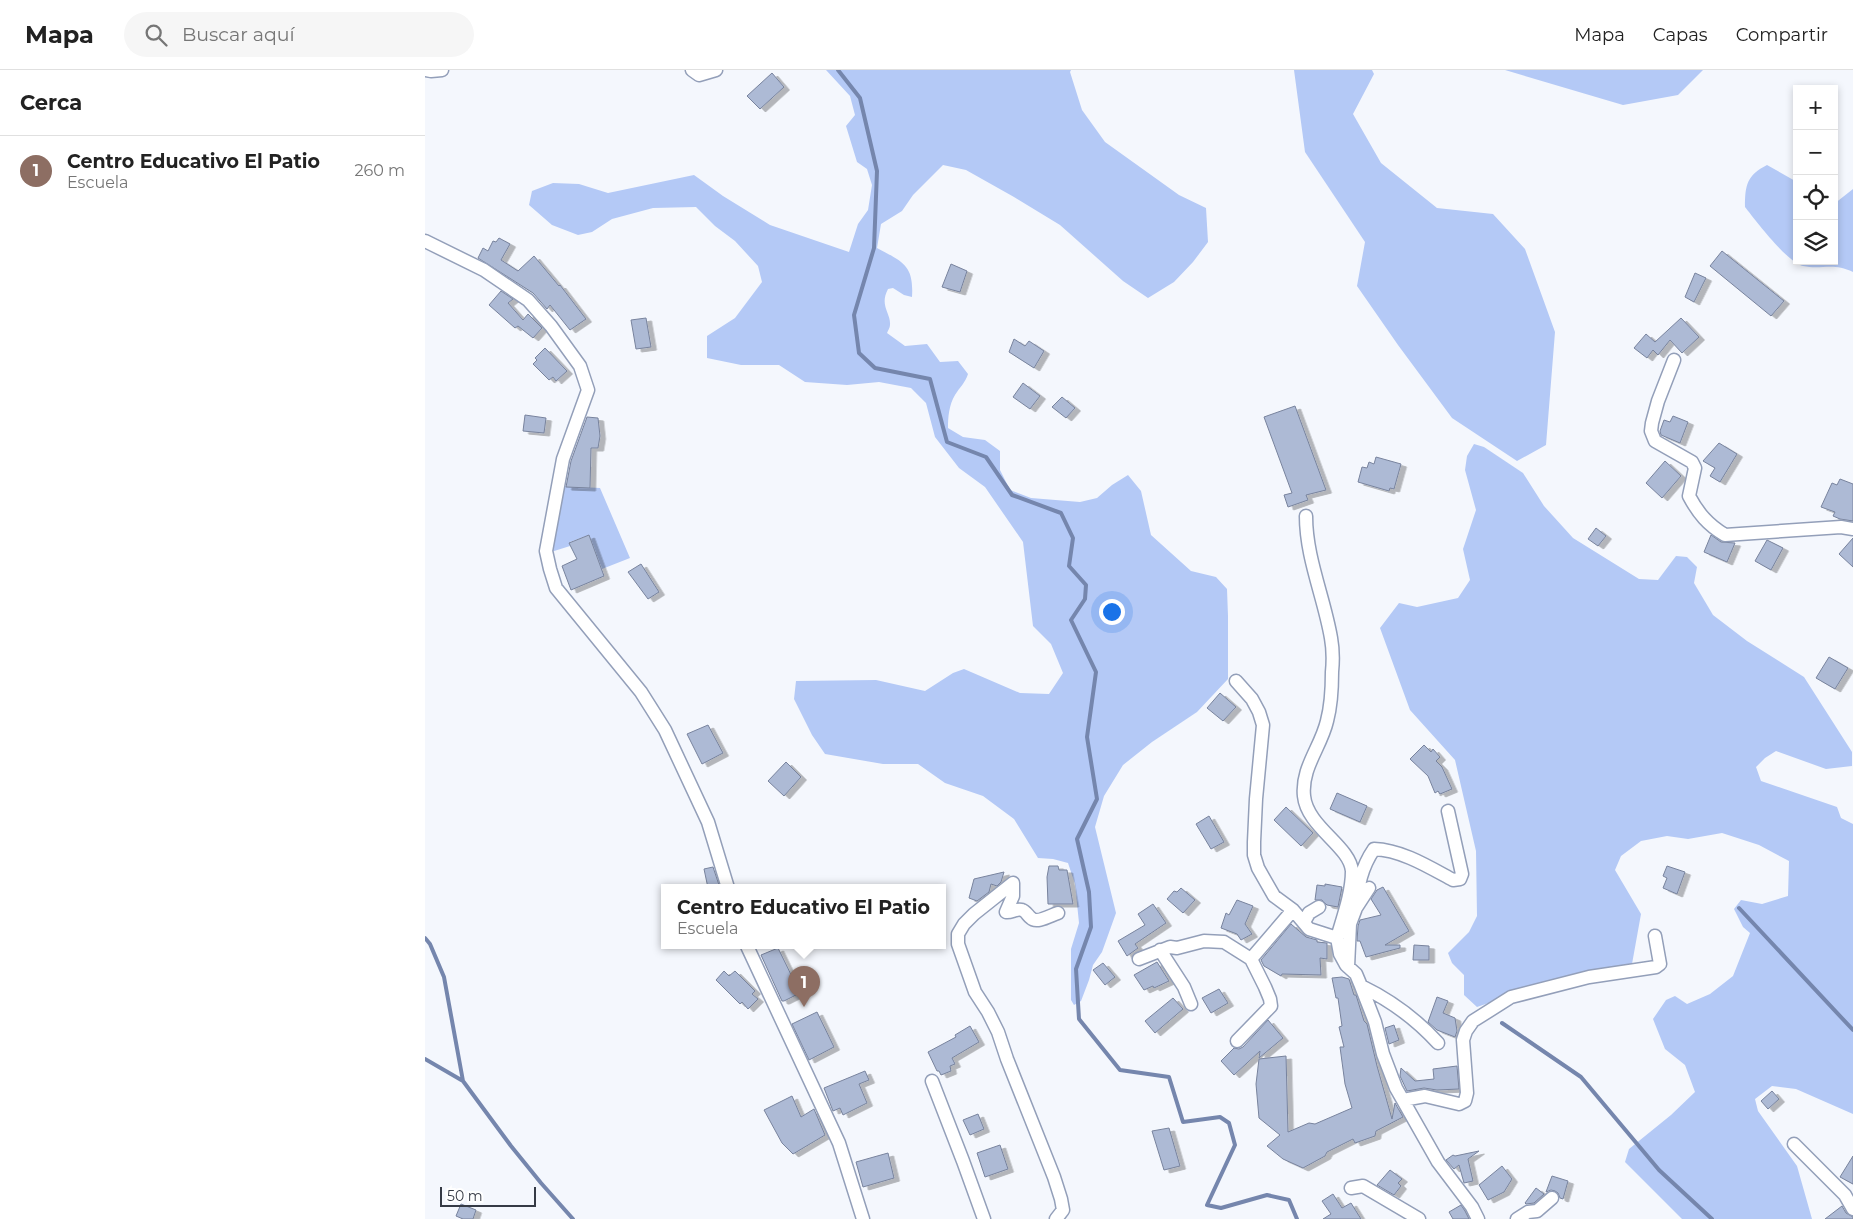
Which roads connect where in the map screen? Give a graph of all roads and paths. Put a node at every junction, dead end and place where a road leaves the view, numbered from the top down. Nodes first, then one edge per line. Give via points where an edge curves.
1 (426, 70) edge
2 (442, 70) edge
3 (692, 70) edge
4 (716, 70) edge
5 (425, 241) edge
6 (1674, 360) dead end
7 (1306, 516) dead end
8 (1853, 529) edge
9 (1236, 681) dead end
10 (1448, 811) dead end
11 (727, 884) edge
12 (1369, 888) dead end
13 (1319, 907) dead end
14 (1356, 908) junction
15 (1293, 910) junction
16 (1058, 913) dead end
17 (1304, 922) junction
18 (1655, 936) dead end
19 (1337, 938) junction
20 (748, 949) edge
21 (1161, 950) junction
22 (1139, 959) dead end
23 (1251, 959) junction
24 (1348, 967) junction
25 (1361, 986) junction
26 (1191, 1004) dead end
27 (1237, 1041) dead end
28 (1438, 1043) dead end
29 (932, 1081) dead end
30 (1403, 1100) junction
31 (1794, 1144) dead end
32 (1351, 1188) dead end
33 (1552, 1198) dead end
34 (1852, 1208) edge
35 (863, 1219) edge
36 (984, 1219) edge
37 (1056, 1219) edge
38 (1419, 1219) edge
39 (1478, 1219) edge
40 (1517, 1219) edge

1 - 2 street
3 - 4 street via 699,75
5 - 11 street via 484,270 527,300 580,366 587,390 563,459 546,551 550,569 556,588 641,692 665,730 708,822
6 - 8 street via 1658,401 1651,431 1655,441 1692,462 1695,468 1689,496 1713,528 1725,534
7 - 19 street via 1306,536 1332,640 1332,672 1327,721 1309,763 1303,790 1308,812 1336,844 1352,869
9 - 15 street via 1252,699 1263,725 1254,855 1274,896
10 - 14 street via 1462,874 1460,879 1453,880 1425,864 1374,849 1359,878
12 - 14 street
13 - 17 street via 1309,913
14 - 24 street via 1350,924
15 - 17 street
15 - 23 street
16 - 37 street via 1036,921 1024,910 1006,912 1013,896 1013,883 974,914 958,934 958,944 975,992 998,1032 1054,1177 1063,1210
17 - 19 street via 1309,929
18 - 30 street via 1660,964 1656,967 1589,977 1511,997 1473,1021 1463,1040 1465,1101 1459,1104 1425,1096
19 - 24 street via 1340,954
20 - 35 street via 839,1143
21 - 22 street
21 - 23 street via 1204,941 1224,942
21 - 26 street
23 - 27 street via 1271,1006
24 - 25 street via 1356,974
25 - 28 street via 1379,995
25 - 30 street via 1383,1054
29 - 36 street
30 - 39 street via 1438,1162
31 - 34 street via 1845,1195
32 - 38 street via 1363,1186
33 - 40 street via 1537,1211

